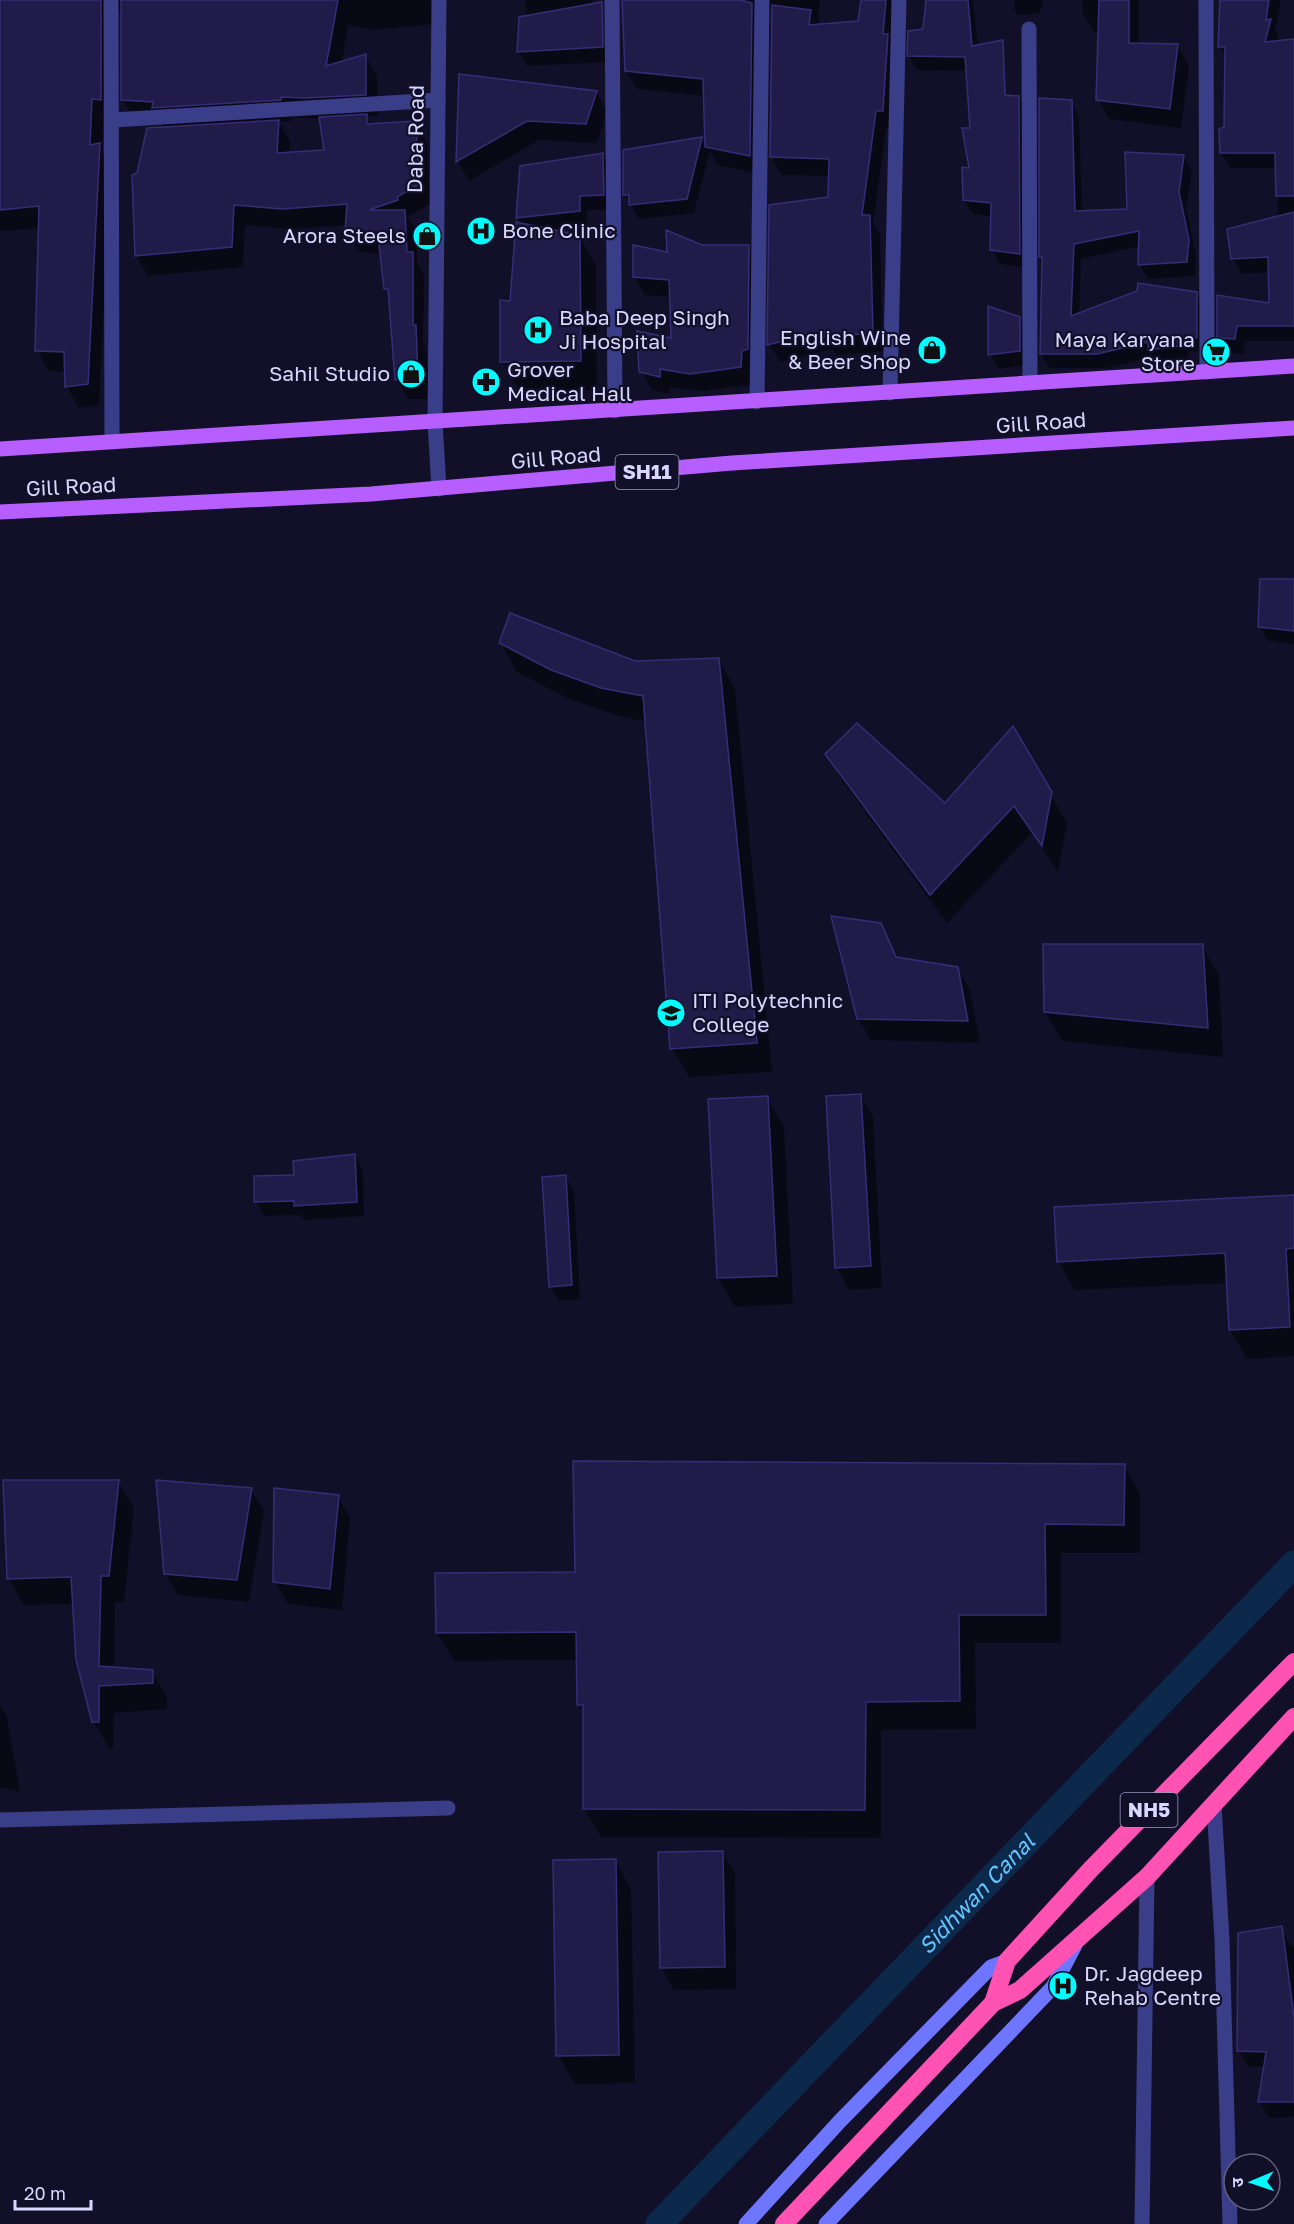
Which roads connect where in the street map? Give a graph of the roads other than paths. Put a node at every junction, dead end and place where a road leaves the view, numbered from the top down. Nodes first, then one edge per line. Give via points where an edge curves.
1 (111, 0) edge
2 (439, 0) edge
3 (612, 0) edge
4 (762, 0) edge
5 (899, 0) edge
6 (1206, 0) edge
7 (1029, 29) dead end
8 (438, 100) junction
9 (113, 120) junction
10 (1294, 366) edge
11 (1207, 372) junction
12 (1030, 383) junction
13 (890, 393) junction
14 (757, 402) junction
15 (615, 411) junction
16 (435, 422) junction
17 (1294, 428) edge
18 (112, 442) junction
19 (0, 449) edge
20 (439, 489) junction
21 (0, 512) edge
22 (1294, 1662) edge
23 (1294, 1717) edge
24 (1214, 1805) junction
25 (448, 1808) dead end
26 (0, 1821) edge
27 (1147, 1878) junction
28 (1079, 1937) junction
29 (1007, 1961) junction
30 (993, 2003) junction
31 (746, 2224) edge
32 (784, 2224) edge
33 (826, 2224) edge
34 (1142, 2224) edge
35 (1230, 2224) edge

1 - 9 street
2 - 8 street, Daba Road
3 - 15 street
4 - 14 street
5 - 13 street
6 - 11 street
7 - 12 street
8 - 9 street
8 - 16 street, Daba Road
9 - 18 street
10 - 11 main road, Gill Road
11 - 12 main road, Gill Road
12 - 13 main road, Gill Road
13 - 14 main road, Gill Road
14 - 15 main road, Gill Road
15 - 16 main road, Gill Road
16 - 18 main road, Gill Road
16 - 20 street, Daba Road
17 - 20 main road, Gill Road / SH11 via 732,464
18 - 19 main road, Gill Road
20 - 21 main road, Gill Road / SH11
22 - 29 highway, NH5 via 1091,1869
23 - 24 highway, NH5
24 - 27 highway, NH5
24 - 35 street
25 - 26 street
27 - 28 highway, NH5
27 - 34 street
28 - 30 highway, NH5 via 1020,1990
28 - 33 street via 1053,1987
29 - 30 highway, NH5
29 - 31 street via 991,1967 840,2121
30 - 32 highway, NH5

